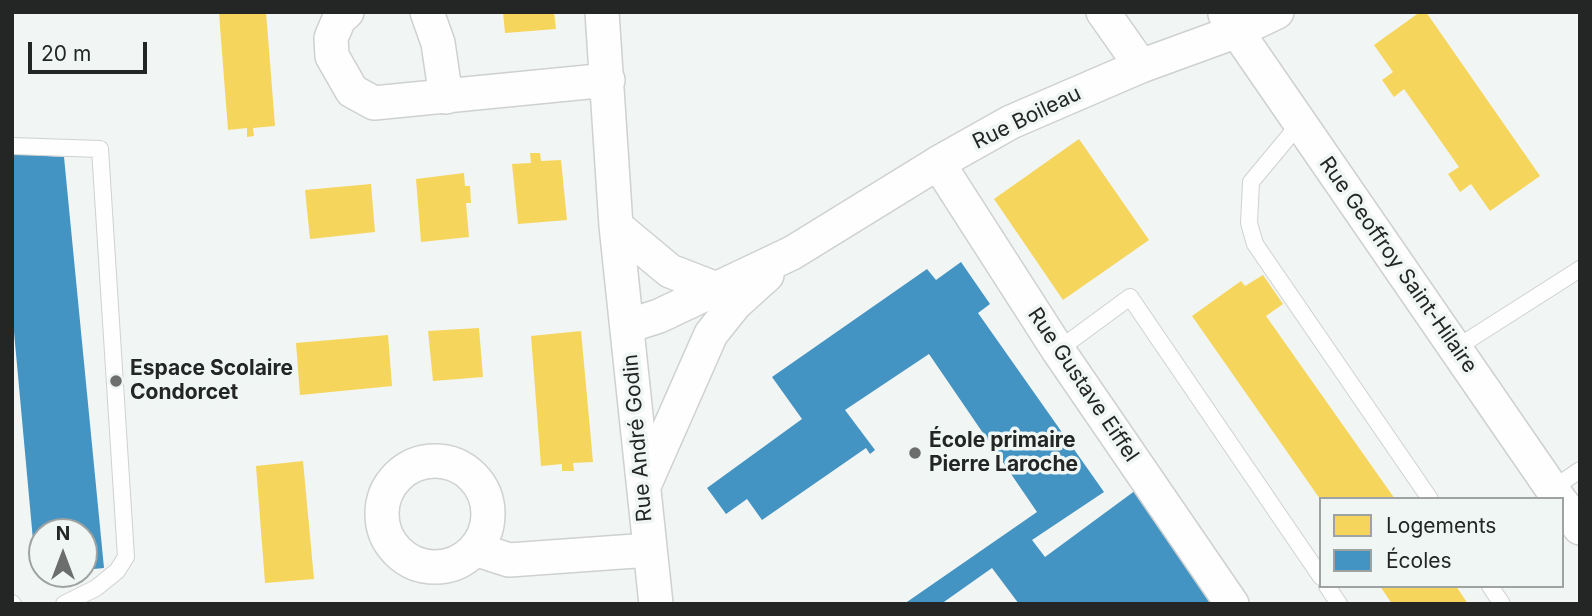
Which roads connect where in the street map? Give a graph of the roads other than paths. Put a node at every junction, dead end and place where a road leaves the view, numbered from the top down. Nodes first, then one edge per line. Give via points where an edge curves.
1 (347, 12) edge
2 (427, 12) edge
3 (602, 12) edge
4 (1103, 12) edge
5 (1277, 12) edge
6 (1230, 22) edge
7 (1141, 66) junction
8 (608, 80) junction
9 (446, 97) junction
10 (1300, 123) junction
11 (12, 146) edge
12 (938, 163) junction
13 (616, 226) junction
14 (792, 253) junction
15 (1580, 269) edge
16 (714, 288) junction
17 (628, 326) junction
18 (1456, 348) junction
19 (1058, 350) junction
20 (1580, 470) edge
21 (642, 492) junction
22 (1429, 497) edge
23 (1558, 497) edge
24 (1564, 505) edge
25 (1580, 528) edge
26 (475, 549) dead end
27 (649, 550) junction
28 (1319, 574) edge
29 (1328, 588) edge
30 (1491, 588) edge
31 (64, 604) edge
32 (656, 604) edge
33 (1232, 604) edge
34 (1339, 604) edge
35 (1502, 604) edge

1 - 9 street via 331,38 332,56 352,91 374,103
2 - 9 street via 438,43
3 - 8 street, Rue André Godin
4 - 7 street
5 - 6 street, Rue Boileau
6 - 7 street, Rue Boileau
6 - 10 street, Rue Geoffroy Saint-Hilaire
7 - 12 street, Rue Boileau via 1011,122
8 - 9 street
8 - 13 street, Rue André Godin
10 - 18 street, Rue Geoffroy Saint-Hilaire
10 - 22 lane via 1251,182 1249,223 1255,244
11 - 31 lane via 100,149 125,557 117,571 96,588
12 - 14 street, Rue Boileau
12 - 19 street, Rue Gustave Eiffel
13 - 16 street via 670,271
13 - 17 street, Rue André Godin
14 - 16 street, Rue Boileau
14 - 21 street, Rue Boileau via 735,304 711,334
15 - 18 lane
16 - 17 street, Rue Boileau
17 - 21 street, Rue André Godin
18 - 23 street, Rue Geoffroy Saint-Hilaire
19 - 28 lane via 1130,297
19 - 33 street, Rue Gustave Eiffel
20 - 23 lane
21 - 27 street, Rue André Godin
24 - 25 street, Rue Geoffroy Saint-Hilaire
26 - 27 street, Rue André Godin via 509,560
27 - 32 street, Rue André Godin
29 - 34 lane
30 - 35 lane

